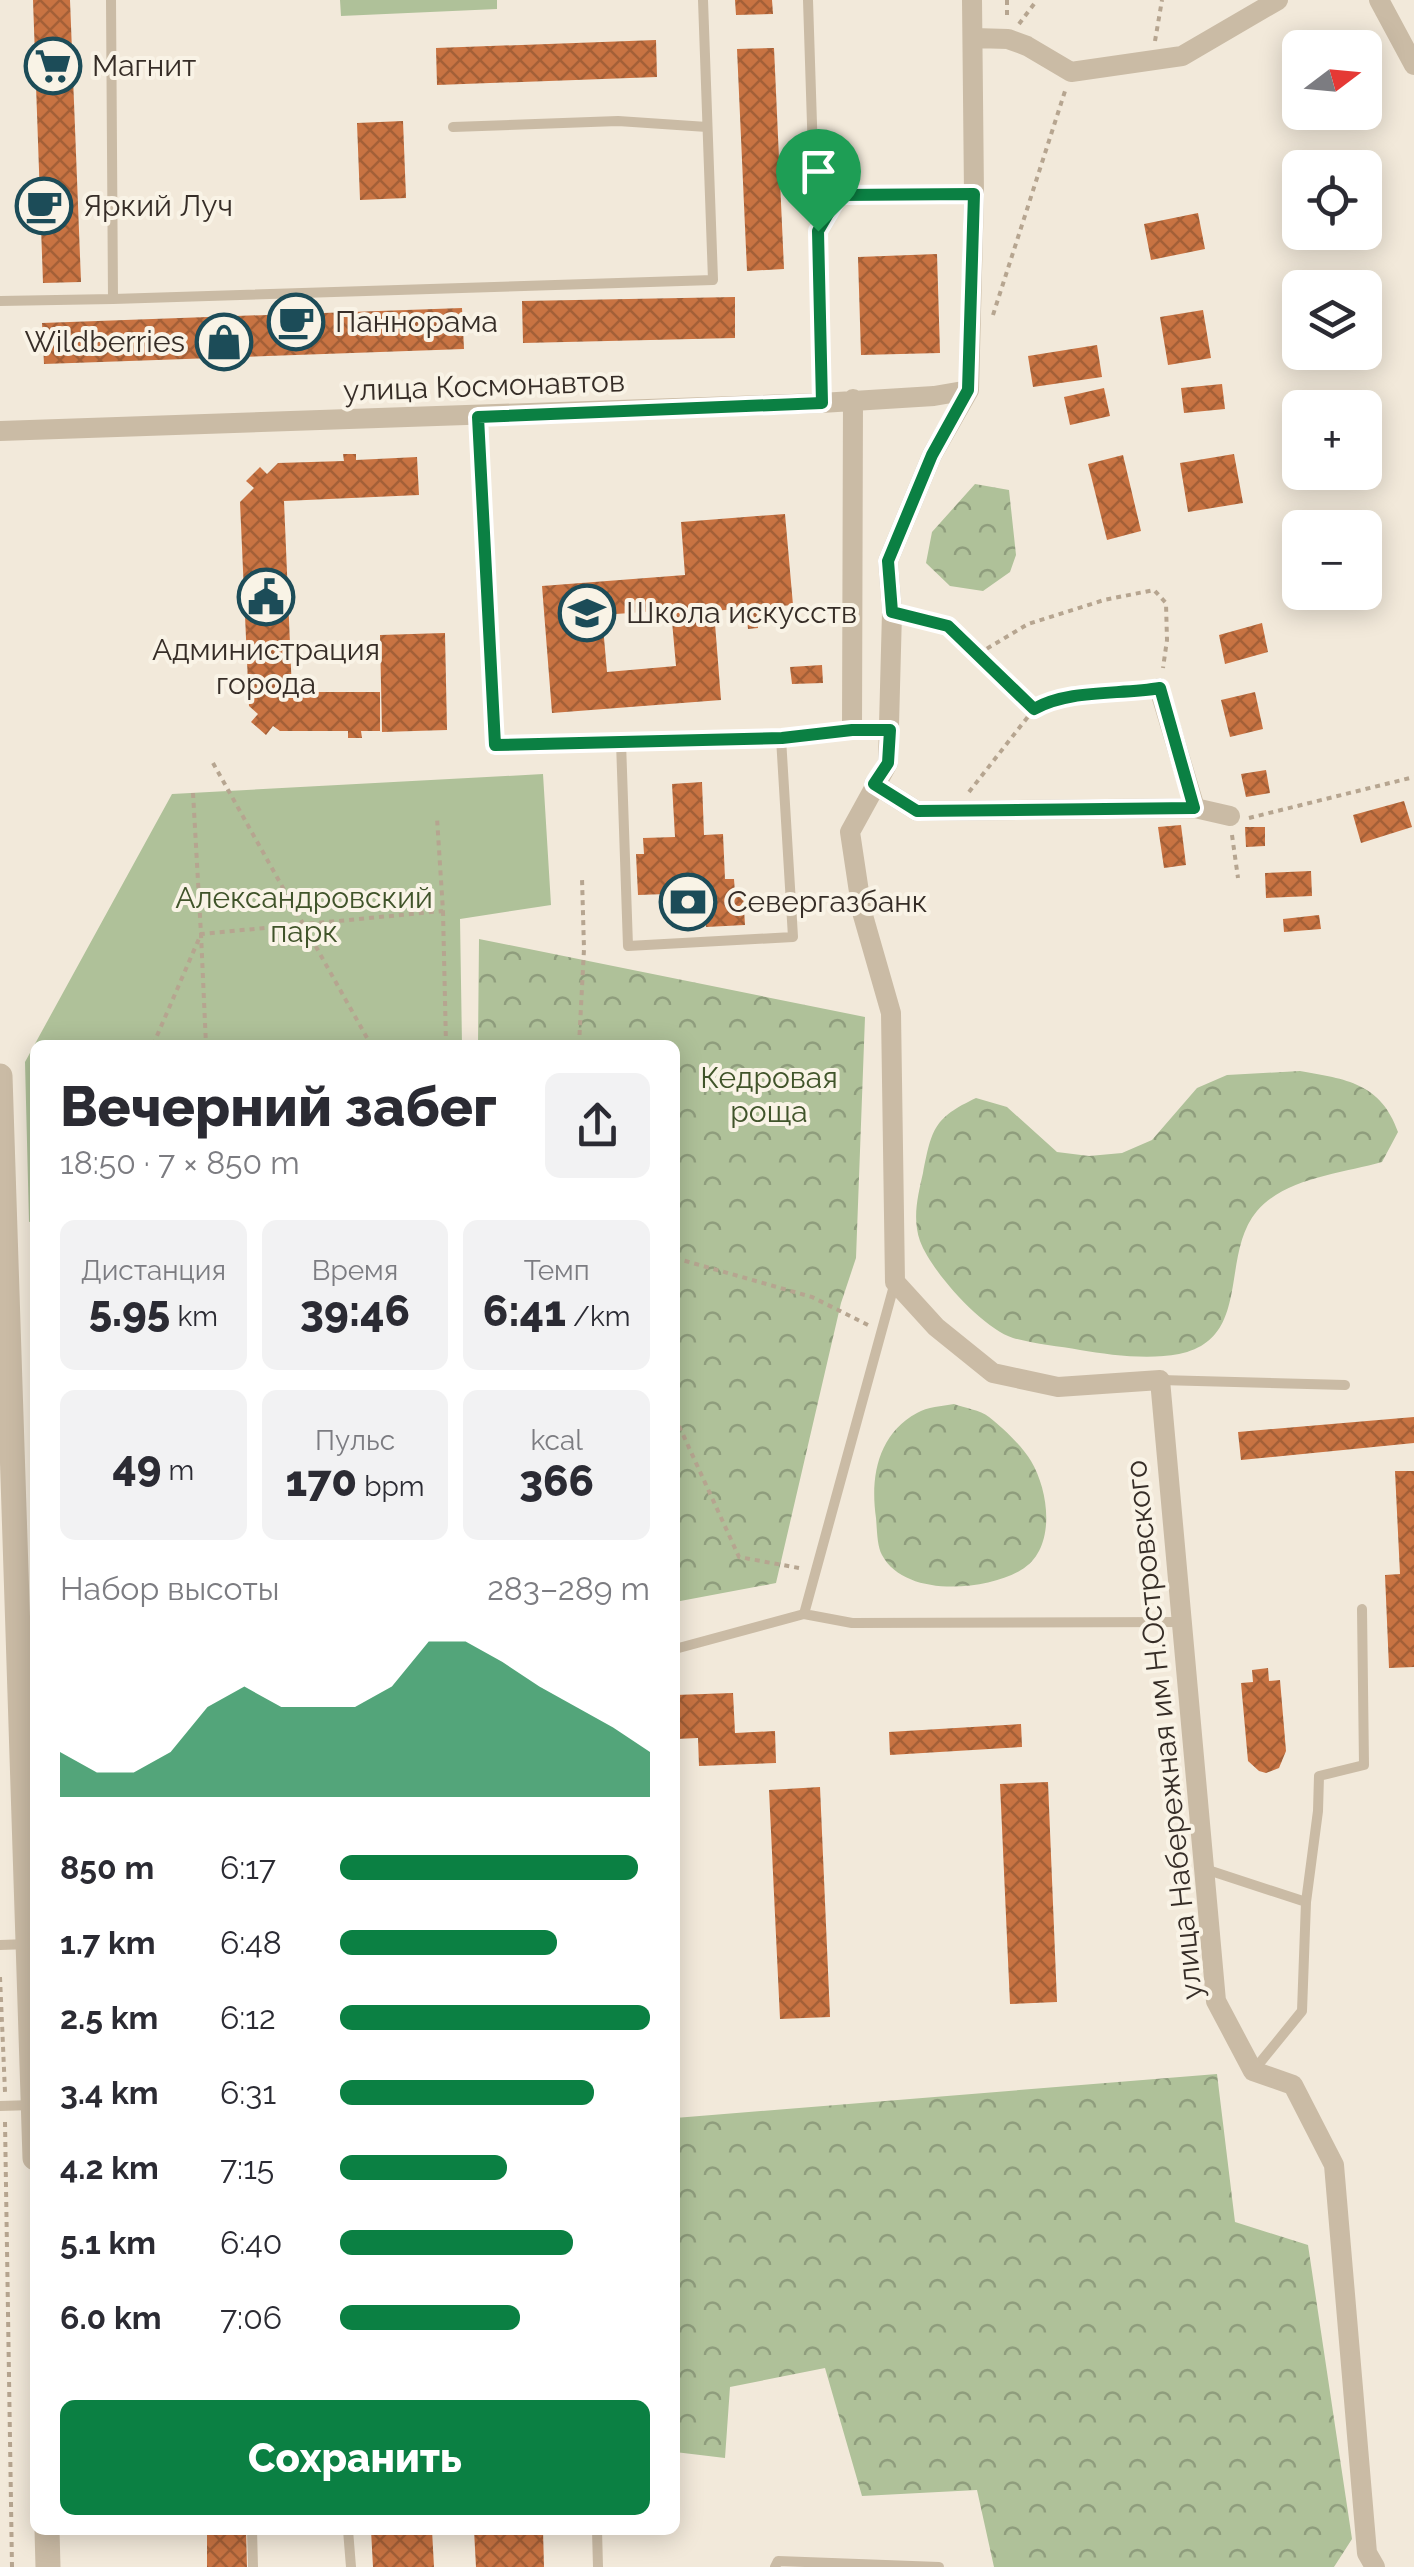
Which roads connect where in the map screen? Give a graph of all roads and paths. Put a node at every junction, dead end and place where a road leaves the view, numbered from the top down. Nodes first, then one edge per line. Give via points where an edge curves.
1 (111, 0) edge
2 (703, 0) edge
3 (808, 0) edge
4 (972, 0) edge
5 (1162, 0) edge
6 (1278, 0) edge
7 (1379, 0) edge
8 (974, 38) junction
9 (1152, 60) junction
10 (1414, 65) edge
11 (1072, 72) junction
12 (453, 127) dead end
13 (707, 127) junction
14 (974, 194) junction
15 (818, 231) junction
16 (113, 299) junction
17 (0, 301) edge
18 (993, 315) dead end
19 (968, 390) junction
20 (853, 399) junction
21 (822, 403) junction
22 (478, 417) junction
23 (0, 431) edge
24 (892, 612) junction
25 (978, 654) junction
26 (1160, 688) junction
27 (1034, 709) junction
28 (852, 730) junction
29 (890, 730) junction
30 (782, 738) junction
31 (621, 742) junction
32 (213, 763) dead end
33 (1414, 777) edge
34 (874, 784) junction
35 (193, 793) dead end
36 (966, 795) dead end
37 (1194, 808) junction
38 (1230, 816) junction
39 (437, 818) dead end
40 (582, 878) dead end
41 (1238, 878) dead end
42 (443, 911) junction
43 (304, 926) junction
44 (200, 934) junction
45 (155, 1040) edge
46 (206, 1040) edge
47 (368, 1040) edge
48 (446, 1040) edge
49 (579, 1040) edge
50 (0, 1076) edge
51 (680, 1259) edge
52 (895, 1282) junction
53 (883, 1332) junction
54 (1160, 1380) junction
55 (1345, 1385) dead end
56 (680, 1428) edge
57 (814, 1570) junction
58 (1362, 1609) dead end
59 (804, 1614) junction
60 (1184, 1622) junction
61 (680, 1648) edge
62 (1206, 1869) junction
63 (30, 1890) edge
64 (1306, 1902) junction
65 (30, 1944) edge
66 (0, 1945) edge
67 (0, 1977) edge
68 (1254, 2071) junction
69 (30, 2105) edge
70 (2, 2106) edge
71 (47, 2535) edge
72 (252, 2535) edge
73 (348, 2535) edge
74 (597, 2535) edge
75 (12, 2567) edge
76 (48, 2567) edge
77 (253, 2567) edge
78 (351, 2567) edge
79 (598, 2567) edge
80 (775, 2567) edge
81 (939, 2567) edge
82 (1375, 2567) edge

1 - 16 lane
2 - 13 lane
3 - 15 lane
4 - 8 street
5 - 9 path
6 - 9 street via 1182,56
7 - 10 street
8 - 11 street via 1008,39
8 - 14 street
9 - 11 street
11 - 18 path
12 - 13 lane via 618,121
13 - 16 lane via 713,280
14 - 15 lane via 839,195
14 - 19 street
15 - 21 lane
16 - 17 lane
19 - 20 street, улица Космонавтов
19 - 24 street via 932,455 888,561
20 - 21 street, улица Космонавтов
20 - 28 street
21 - 22 street, улица Космонавтов
22 - 23 street, улица Космонавтов
22 - 31 lane via 495,745
24 - 25 path via 948,626
24 - 29 street
25 - 26 path via 1028,624 1154,590 1166,603
25 - 27 path
26 - 27 path via 1053,698
26 - 37 street
27 - 36 path
28 - 29 street
28 - 30 lane
29 - 34 street via 888,763
30 - 31 lane
30 - 31 lane via 793,937 628,946
32 - 43 path
33 - 38 path via 1256,818
34 - 37 street via 917,811
34 - 52 street via 850,832 862,912 892,1013
35 - 44 path
37 - 38 street
38 - 41 path
39 - 42 path
40 - 49 path
42 - 43 path
42 - 48 path
43 - 44 path
43 - 47 path
44 - 45 path
44 - 46 path
50 - 63 street
51 - 53 path via 812,1297
52 - 53 lane
52 - 54 street via 993,1372 1058,1387
53 - 57 lane
54 - 55 lane
54 - 60 street, улица Набережная им Н.Островского
56 - 57 path via 739,1557
57 - 59 lane
58 - 64 lane via 1364,1765 1319,1776
59 - 60 lane via 852,1623
59 - 61 lane
60 - 62 street, улица Набережная им Н.Островского
62 - 64 lane
62 - 68 street, улица Набережная им Н.Островского via 1216,2001
64 - 68 lane via 1302,2011
65 - 66 lane
67 - 70 path
68 - 82 street via 1293,2085 1334,2165 1367,2553
69 - 70 lane
70 - 75 path
71 - 76 street
72 - 77 lane
73 - 78 lane
74 - 79 lane
80 - 81 lane via 778,2561

